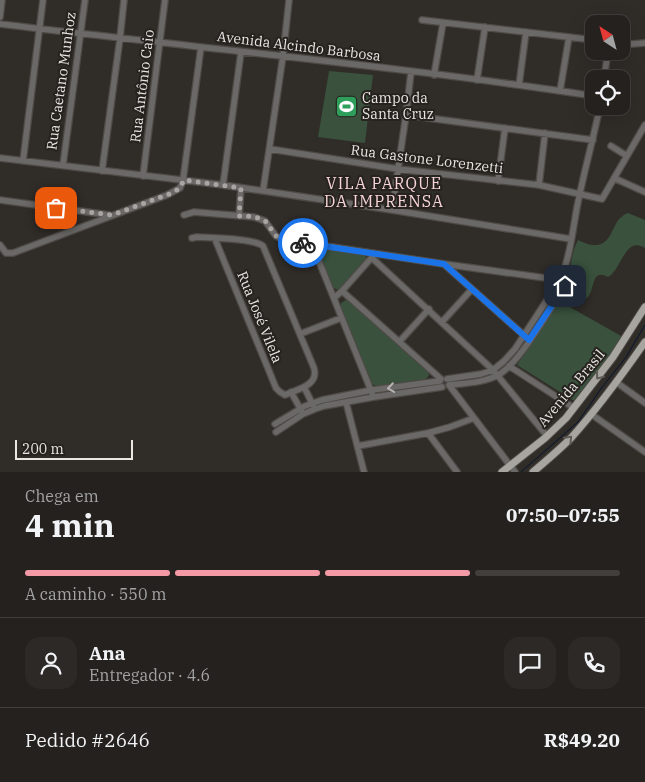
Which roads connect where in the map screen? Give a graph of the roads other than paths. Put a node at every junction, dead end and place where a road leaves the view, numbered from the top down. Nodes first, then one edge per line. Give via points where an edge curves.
1 (2, 0) edge
2 (43, 0) edge
3 (85, 0) edge
4 (124, 0) edge
5 (165, 0) edge
6 (289, 0) edge
7 (0, 17) edge
8 (422, 20) dead end
9 (443, 23) junction
10 (0, 24) edge
11 (485, 27) junction
12 (40, 29) junction
13 (526, 32) junction
14 (80, 34) junction
15 (569, 37) junction
16 (120, 38) junction
17 (585, 39) edge
18 (160, 43) junction
19 (645, 43) edge
20 (630, 44) edge
21 (201, 47) junction
22 (241, 52) junction
23 (283, 56) junction
24 (411, 72) junction
25 (434, 75) junction
26 (477, 80) junction
27 (519, 85) junction
28 (560, 90) junction
29 (585, 94) edge
30 (406, 115) junction
31 (598, 115) edge
32 (645, 125) edge
33 (505, 128) junction
34 (545, 133) junction
35 (593, 140) junction
36 (611, 146) dead end
37 (270, 149) junction
38 (627, 156) junction
39 (0, 158) edge
40 (23, 161) junction
41 (63, 166) junction
42 (398, 169) junction
43 (102, 171) junction
44 (143, 176) junction
45 (614, 178) junction
46 (184, 180) junction
47 (498, 181) junction
48 (539, 185) junction
49 (223, 186) junction
50 (241, 188) junction
51 (263, 191) junction
52 (645, 192) edge
53 (580, 194) junction
54 (0, 200) edge
55 (392, 210) junction
56 (112, 215) junction
57 (184, 215) dead end
58 (239, 216) junction
59 (192, 238) dead end
60 (215, 238) junction
61 (571, 239) junction
62 (0, 244) edge
63 (312, 244) junction
64 (374, 256) junction
65 (444, 264) junction
66 (560, 280) junction
67 (472, 289) junction
68 (342, 291) junction
69 (334, 298) junction
70 (645, 307) edge
71 (429, 309) junction
72 (341, 318) junction
73 (442, 322) junction
74 (300, 334) junction
75 (527, 338) junction
76 (400, 341) junction
77 (645, 342) edge
78 (509, 366) junction
79 (430, 368) junction
80 (493, 370) junction
81 (497, 376) junction
82 (616, 382) junction
83 (424, 383) junction
84 (445, 383) junction
85 (304, 387) junction
86 (372, 390) junction
87 (291, 392) junction
88 (374, 397) junction
89 (346, 402) junction
90 (645, 403) edge
91 (313, 406) junction
92 (574, 408) junction
93 (302, 412) junction
94 (591, 414) junction
95 (474, 418) junction
96 (275, 424) dead end
97 (276, 432) dead end
98 (428, 433) junction
99 (547, 436) junction
100 (358, 446) junction
101 (645, 452) edge
102 (513, 468) edge
103 (364, 472) edge
104 (455, 472) edge
105 (502, 472) edge
106 (533, 472) edge

1 - 7 street
2 - 12 street
3 - 14 street, Rua Caetano Munhoz
4 - 16 street
5 - 18 street, Rua Antônio Caio
6 - 23 street
8 - 9 street
9 - 11 street
9 - 25 street
10 - 12 street, Avenida Alcindo Barbosa
11 - 13 street
11 - 26 street
12 - 14 street, Avenida Alcindo Barbosa
12 - 40 street
13 - 15 street
13 - 27 street
14 - 16 street, Avenida Alcindo Barbosa
14 - 41 street, Rua Caetano Munhoz
15 - 17 street
15 - 28 street
16 - 18 street, Avenida Alcindo Barbosa
16 - 43 street
18 - 21 street, Avenida Alcindo Barbosa
18 - 44 street, Rua Antônio Caio
19 - 20 street
21 - 22 street, Avenida Alcindo Barbosa
21 - 46 street
22 - 23 street, Avenida Alcindo Barbosa
22 - 49 street
23 - 24 street, Avenida Alcindo Barbosa
23 - 37 street
24 - 25 street, Avenida Alcindo Barbosa
24 - 30 street
25 - 26 street, Avenida Alcindo Barbosa
26 - 27 street, Avenida Alcindo Barbosa
27 - 28 street, Avenida Alcindo Barbosa
28 - 29 street, Avenida Alcindo Barbosa
30 - 33 street
30 - 42 street
31 - 35 street
32 - 38 street
33 - 34 street
33 - 47 street
34 - 35 street
34 - 48 street
35 - 53 street
36 - 38 street
37 - 42 street, Rua Gastone Lorenzetti
37 - 51 street
38 - 45 street
39 - 40 street
40 - 41 street
41 - 43 street
42 - 47 street, Rua Gastone Lorenzetti
42 - 55 street
43 - 44 street
44 - 46 street
45 - 52 street
45 - 53 street, Rua Gastone Lorenzetti via 602,199
46 - 49 street
46 - 56 street via 172,193
47 - 48 street, Rua Gastone Lorenzetti
48 - 53 street, Rua Gastone Lorenzetti
49 - 50 street
50 - 51 street
50 - 58 street
51 - 55 street
53 - 61 street
54 - 56 street
55 - 61 street
56 - 62 street via 13,253 6,253
57 - 58 street via 194,212
58 - 63 street via 263,220 278,238 285,241
59 - 60 street
60 - 74 street via 260,243
60 - 87 street, Rua José Vilela via 272,382 282,394
61 - 66 street
63 - 64 street
63 - 69 street
64 - 65 street
64 - 68 street
64 - 71 street
65 - 66 street
65 - 67 street
66 - 75 street via 565,283 564,287
67 - 73 street
67 - 75 street
68 - 69 street
68 - 76 street
69 - 72 street
70 -> 92 main road, Avenida Brasil via 613,357
71 - 73 street
71 - 76 street
72 - 74 street
72 - 86 street
73 - 80 street
74 - 85 street via 316,374
75 - 78 street
75 - 80 street
76 - 79 street
77 - 82 main road
78 - 81 street
78 - 92 street
79 - 83 street
79 - 84 street
80 - 81 street
80 - 84 street
81 - 84 street
81 - 99 street
82 - 90 street
82 - 94 main road
83 - 84 street
83 -> 86 street
84 - 88 street
84 - 95 street
85 - 87 street
85 - 91 street
86 - 88 street
86 - 91 street
87 - 93 street
88 - 89 street
89 - 91 street
89 - 100 street
91 - 93 street
92 - 99 main road, Avenida Brasil
93 - 96 street
93 - 97 street
94 - 101 street
106 -> 94 main road
95 - 98 street
95 - 102 street
98 - 100 street
98 - 104 street
99 - 102 main road, Avenida Brasil
100 - 103 street
102 - 105 main road, Avenida Brasil

